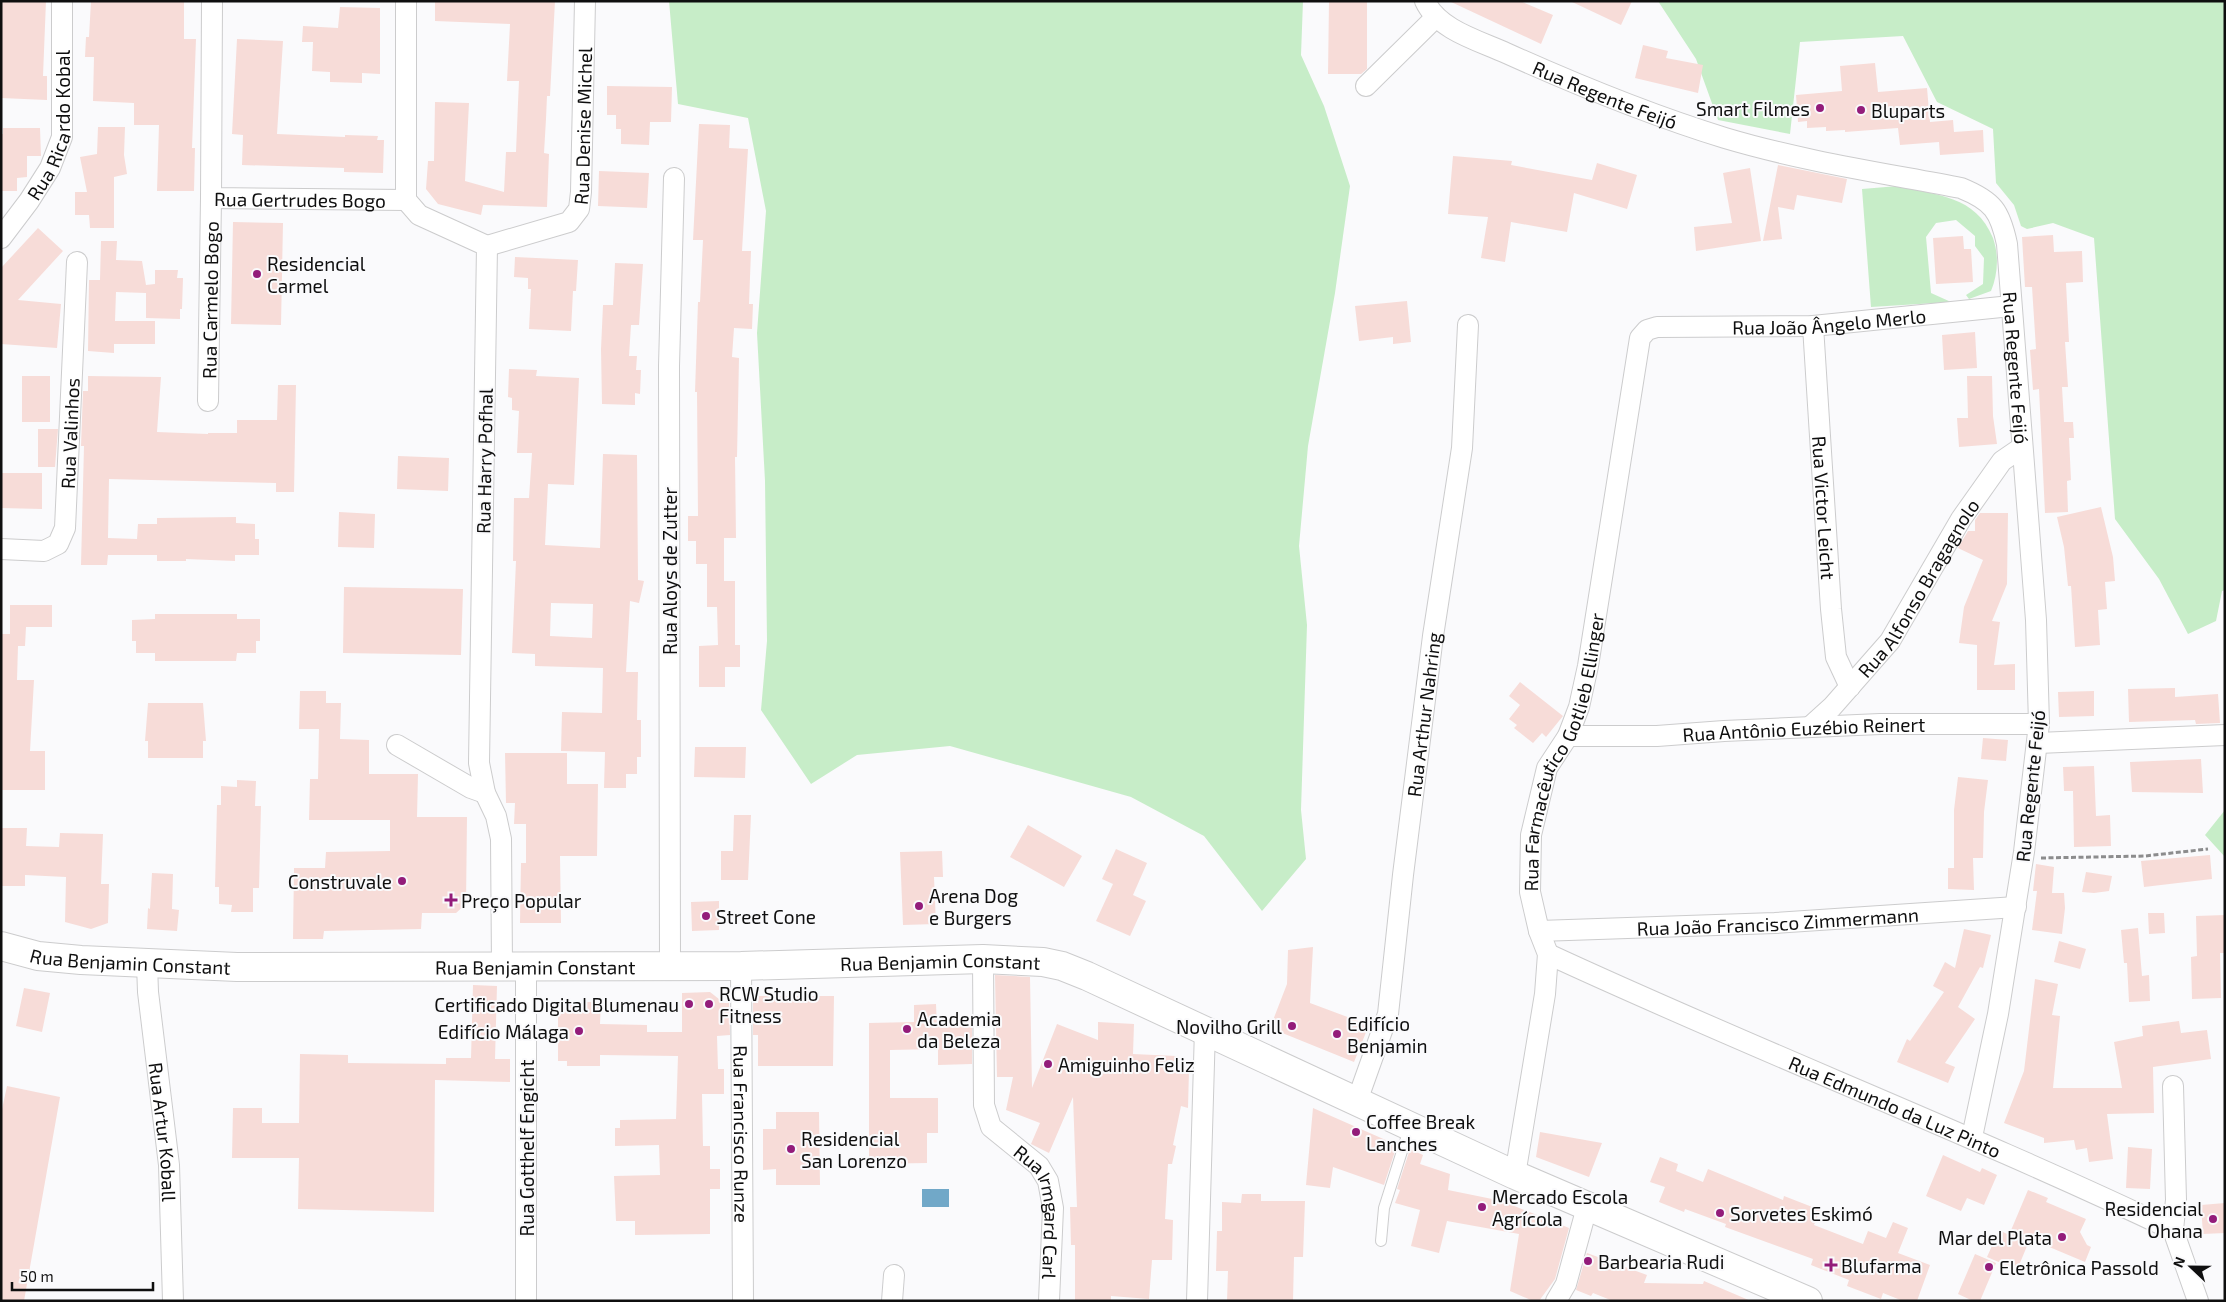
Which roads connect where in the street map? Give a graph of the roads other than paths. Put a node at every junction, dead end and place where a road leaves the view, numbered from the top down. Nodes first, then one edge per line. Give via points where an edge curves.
1 (62, 1) edge
2 (212, 1) edge
3 (406, 1) edge
4 (585, 1) edge
5 (1431, 9) edge
6 (1366, 86) dead end
7 (674, 178) dead end
8 (212, 198) junction
9 (406, 200) junction
10 (1, 238) edge
11 (488, 246) junction
12 (77, 262) dead end
13 (2011, 306) junction
14 (1468, 324) dead end
15 (1813, 326) junction
16 (1646, 330) joint
17 (208, 401) dead end
18 (2021, 448) junction
19 (1, 549) edge
20 (1850, 687) junction
21 (1811, 726) junction
22 (2039, 733) junction
23 (2225, 735) edge
24 (1568, 736) junction
25 (397, 745) dead end
26 (485, 793) junction
27 (2016, 907) junction
28 (1539, 931) junction
29 (1, 946) edge
30 (1548, 954) junction
31 (983, 959) junction
32 (147, 964) junction
33 (670, 965) junction
34 (514, 966) junction
35 (741, 966) junction
36 (1205, 1029) junction
37 (2173, 1086) dead end
38 (1357, 1102) junction
39 (1410, 1126) junction
40 (1972, 1137) junction
41 (1516, 1175) junction
42 (1587, 1207) junction
43 (2173, 1230) junction
44 (1381, 1241) dead end
45 (894, 1275) dead end
46 (173, 1301) edge
47 (526, 1301) edge
48 (743, 1301) edge
49 (892, 1301) edge
50 (1049, 1301) edge
51 (1197, 1301) edge
52 (1556, 1301) edge
53 (1808, 1301) edge
54 (2198, 1301) edge

1 - 10 street, Rua Ricardo Kobal via 62,138 50,168
2 - 8 street, Rua Gertrudes Bogo
3 - 9 street
4 - 11 street, Rua Denise Michel via 579,209 569,222
5 - 6 street
5 - 13 street, Rua Regente Feijó via 1451,28 1650,114 1784,153 1961,188 1977,194 1990,203 2002,221 2007,244
7 - 33 street, Rua Aloys de Zutter via 669,366
8 - 9 street, Rua Gertrudes Bogo
8 - 17 street, Rua Carmelo Bogo
9 - 11 street via 419,215
11 - 26 street, Rua Harry Pofhal via 479,763
12 - 19 street, Rua Valinhos via 65,528 58,544 44,551
13 - 15 street, Rua João Ângelo Merlo
13 - 18 street, Rua Regente Feijó
14 - 38 street, Rua Arthur Nahring via 1462,448 1432,646 1388,1014
15 - 16 street, Rua João Ângelo Merlo via 1657,327
15 - 20 street, Rua Victor Leicht via 1831,609 1836,657
16 - 24 street, Rua Farmacêutico Gotlieb Ellinger via 1640,338 1588,666 1579,707
18 - 20 street, Rua Alfonso Bragagnolo via 2002,461 1961,519 1890,641
18 - 22 street, Rua Regente Feijó via 2036,620
20 - 21 street, Rua Alfonso Bragagnolo
21 - 22 street, Rua Antônio Euzébio Reinert via 1990,723
21 - 24 street, Rua Antônio Euzébio Reinert via 1657,736
22 - 23 street, Rua Antônio Euzébio Reinert
22 - 27 street, Rua Regente Feijó
24 - 28 street, Rua Farmacêutico Gotlieb Ellinger via 1547,768 1532,835 1530,892
25 - 26 street
26 - 34 street, Rua Harry Pofhal via 496,816 501,839
27 - 28 street, Rua João Francisco Zimmermann via 1775,923
27 - 40 street, Rua Regente Feijó
28 - 30 street, Rua Farmacêutico Gotlieb Ellinger
29 - 32 main road, Rua Benjamin Constant via 38,956
30 - 40 street, Rua Edmundo da Luz Pinto via 1673,1012
30 - 41 street, Rua Farmacêutico Gotlieb Ellinger via 1545,994
31 - 35 main road, Rua Benjamin Constant
31 - 36 main road, Rua Benjamin Constant via 1062,966
31 - 50 street, Rua Irmgard Carl via 984,1105 991,1127 1039,1166 1048,1181 1053,1208
32 - 34 main road, Rua Benjamin Constant via 237,967
32 - 46 street, Rua Artur Koball via 169,1165
33 - 34 main road, Rua Benjamin Constant
33 - 35 main road, Rua Benjamin Constant
34 - 47 street, Rua Gotthelf Engicht
35 - 48 street, Rua Francisco Runze
36 - 38 main road, Rua Benjamin Constant
36 - 51 street
37 - 43 street via 2176,1200
38 - 39 main road, Rua Benjamin Constant
39 - 41 main road, Rua Benjamin Constant
39 - 44 lane via 1384,1208
40 - 43 street, Rua Edmundo da Luz Pinto
41 - 42 main road, Rua Benjamin Constant
42 - 52 street via 1566,1284
42 - 53 main road, Rua Benjamin Constant
43 - 54 street
45 - 49 street

